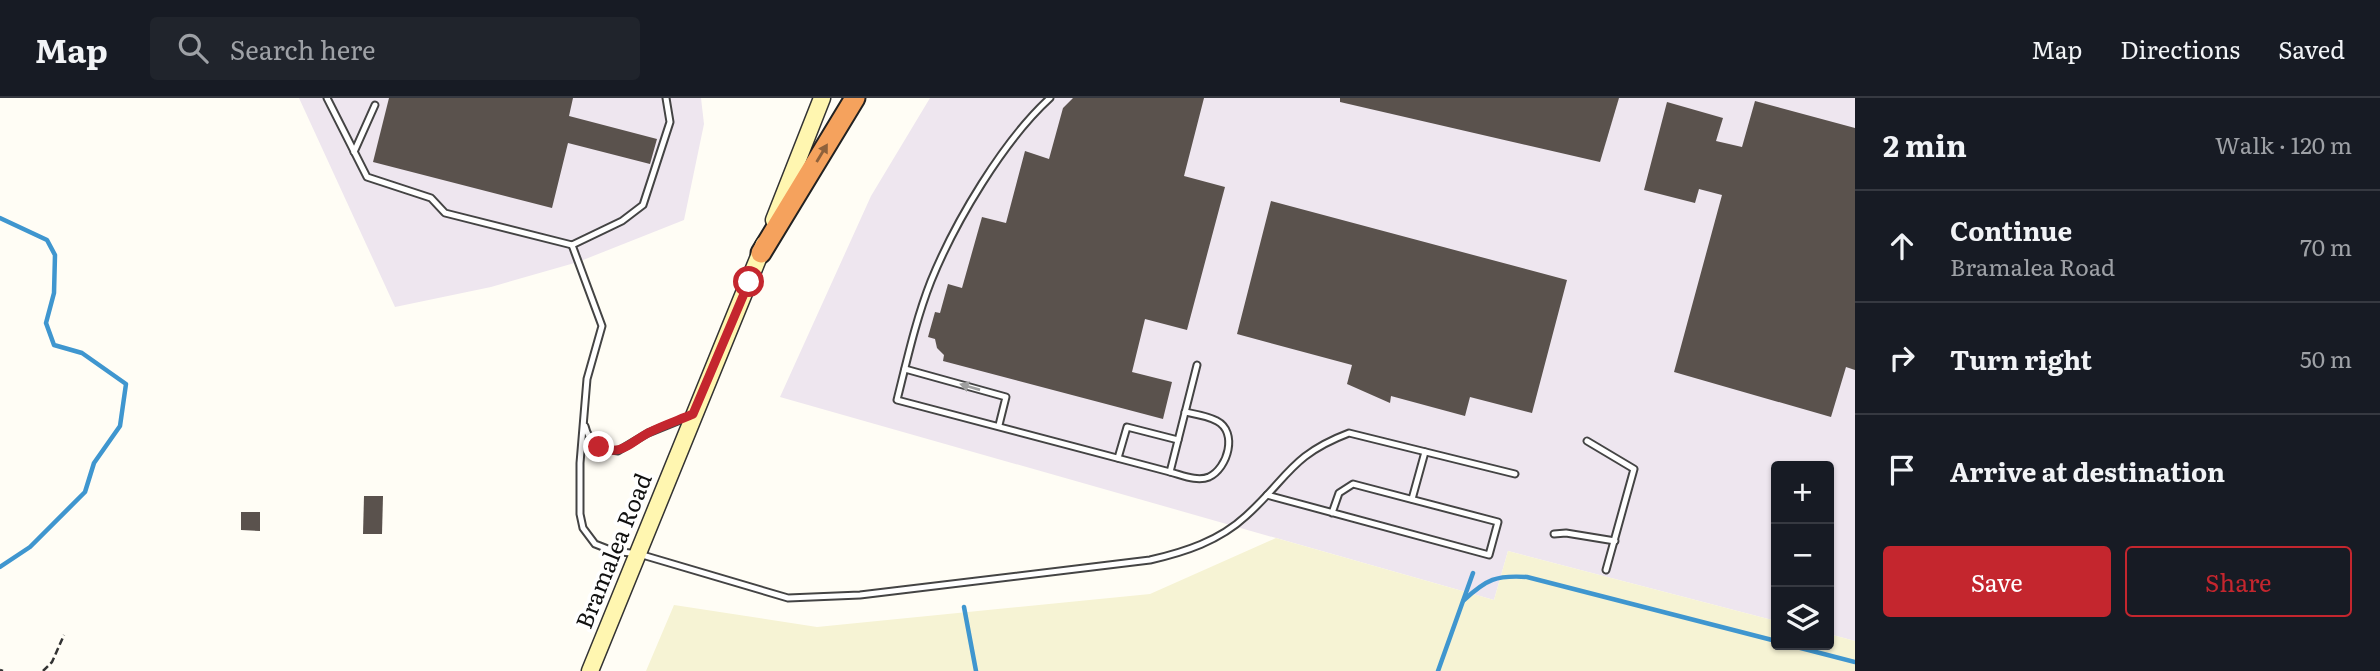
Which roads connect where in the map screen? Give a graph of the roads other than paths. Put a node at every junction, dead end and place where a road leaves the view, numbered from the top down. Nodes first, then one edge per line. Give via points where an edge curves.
1 (327, 98) edge
2 (666, 98) edge
3 (822, 98) edge
4 (855, 98) edge
5 (1050, 98) edge
6 (375, 106) dead end
7 (354, 152) junction
8 (572, 245) junction
9 (761, 253) junction
10 (1197, 365) dead end
11 (905, 369) junction
12 (1185, 412) junction
13 (693, 414) junction
14 (583, 415) junction
15 (999, 425) junction
16 (1178, 440) junction
17 (1587, 440) dead end
18 (1425, 452) junction
19 (1118, 458) junction
20 (1170, 472) junction
21 (1515, 474) dead end
22 (1267, 495) junction
23 (1412, 499) junction
24 (1332, 513) junction
25 (1554, 534) dead end
26 (1615, 541) junction
27 (639, 554) junction
28 (1606, 570) dead end
29 (590, 671) edge

1 - 7 lane
2 - 8 lane via 670,122 643,205 622,221
3 - 9 main road, Bramalea Road
9 -> 4 highway
5 - 11 lane via 1012,139 955,231 931,282
6 - 7 lane
7 - 8 lane via 367,177 431,198 444,213
8 - 14 lane via 602,326 587,379
9 - 13 main road, Bramalea Road
10 - 12 lane
15 -> 11 lane via 1006,397
11 - 15 lane via 897,400
12 - 16 lane
12 - 20 lane via 1219,421 1227,430 1226,455 1209,477
13 - 14 lane via 618,451 608,451 592,441
13 - 27 main road, Bramalea Road
14 - 27 lane via 583,528 595,544
15 - 19 lane
16 - 19 lane via 1126,427
16 - 20 lane
17 - 26 lane via 1633,469
18 - 21 lane
18 - 22 lane via 1349,433 1296,461
18 - 23 lane
19 - 20 lane
22 - 24 lane
22 - 27 lane via 1224,533 1150,560 860,595 788,597
23 - 24 lane via 1353,484 1339,492
23 - 24 lane via 1498,522 1489,555
25 - 26 lane
26 - 28 lane
27 - 29 main road, Bramalea Road

